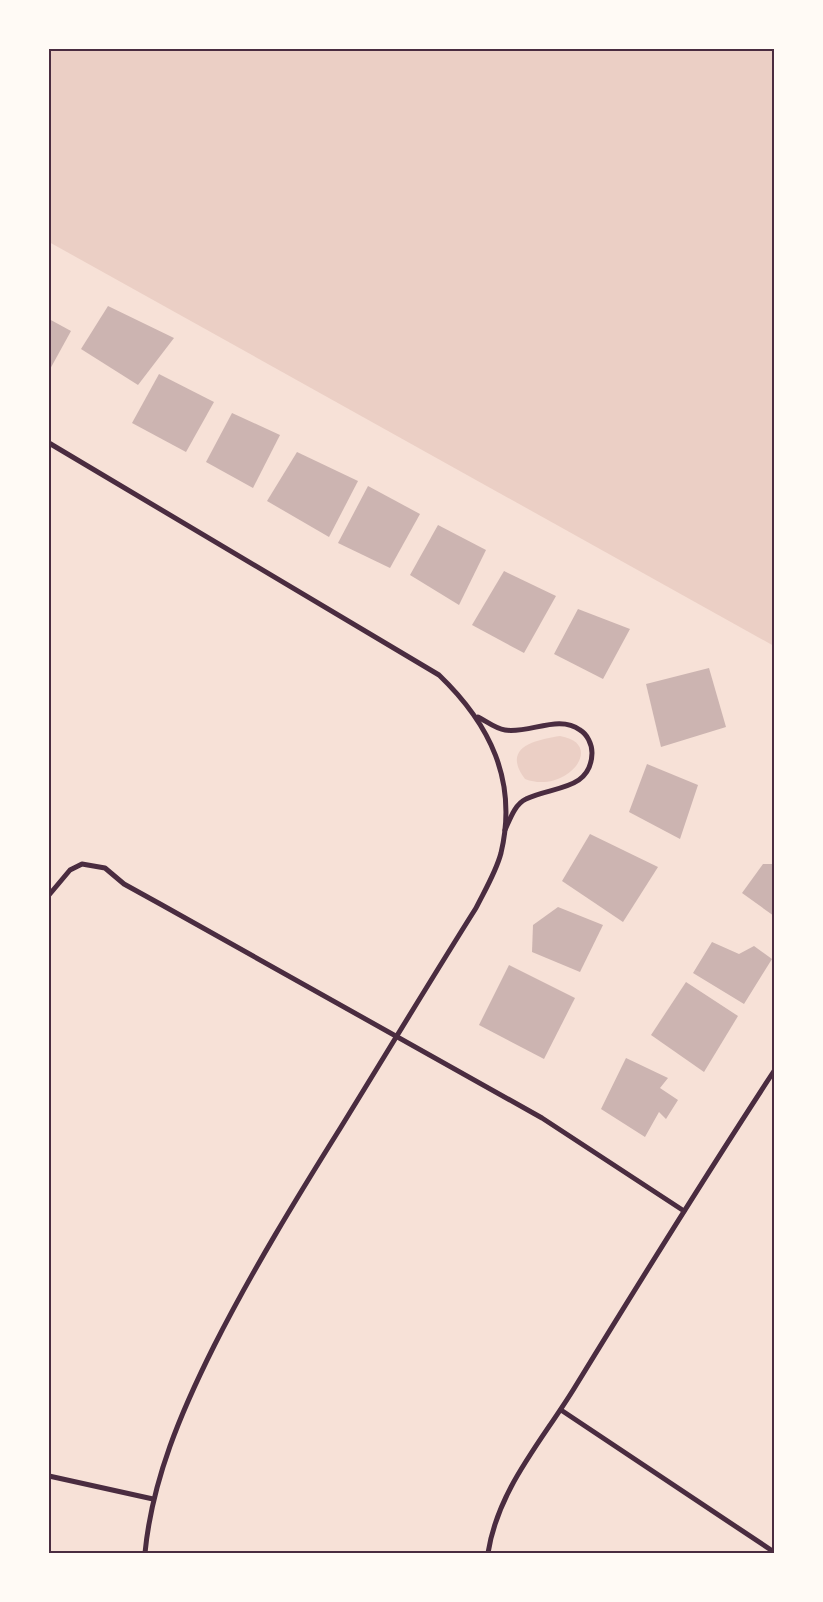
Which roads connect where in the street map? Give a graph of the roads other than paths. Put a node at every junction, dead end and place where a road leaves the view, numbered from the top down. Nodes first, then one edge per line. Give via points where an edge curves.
1 (49, 443) edge
2 (476, 716) junction
3 (504, 833) junction
4 (49, 895) edge
5 (395, 1036) junction
6 (774, 1071) edge
7 (684, 1211) junction
8 (561, 1410) junction
9 (49, 1476) edge
10 (153, 1499) junction
11 (774, 1552) edge
12 (145, 1553) edge
13 (488, 1553) edge

1 - 2 street via 424,665 453,688
2 - 3 street via 491,741 501,771 505,801
2 - 3 street via 504,730 526,730 561,723 574,726 582,731 592,749 588,770 580,781 525,799 513,812
3 - 5 street via 494,872 476,908
4 - 5 street via 70,870 82,864 105,868 124,884
5 - 7 street via 542,1118
5 - 10 street via 239,1296 174,1432
6 - 7 street
7 - 8 street
8 - 11 street
8 - 13 street via 520,1468 501,1507
9 - 10 street
10 - 12 street

